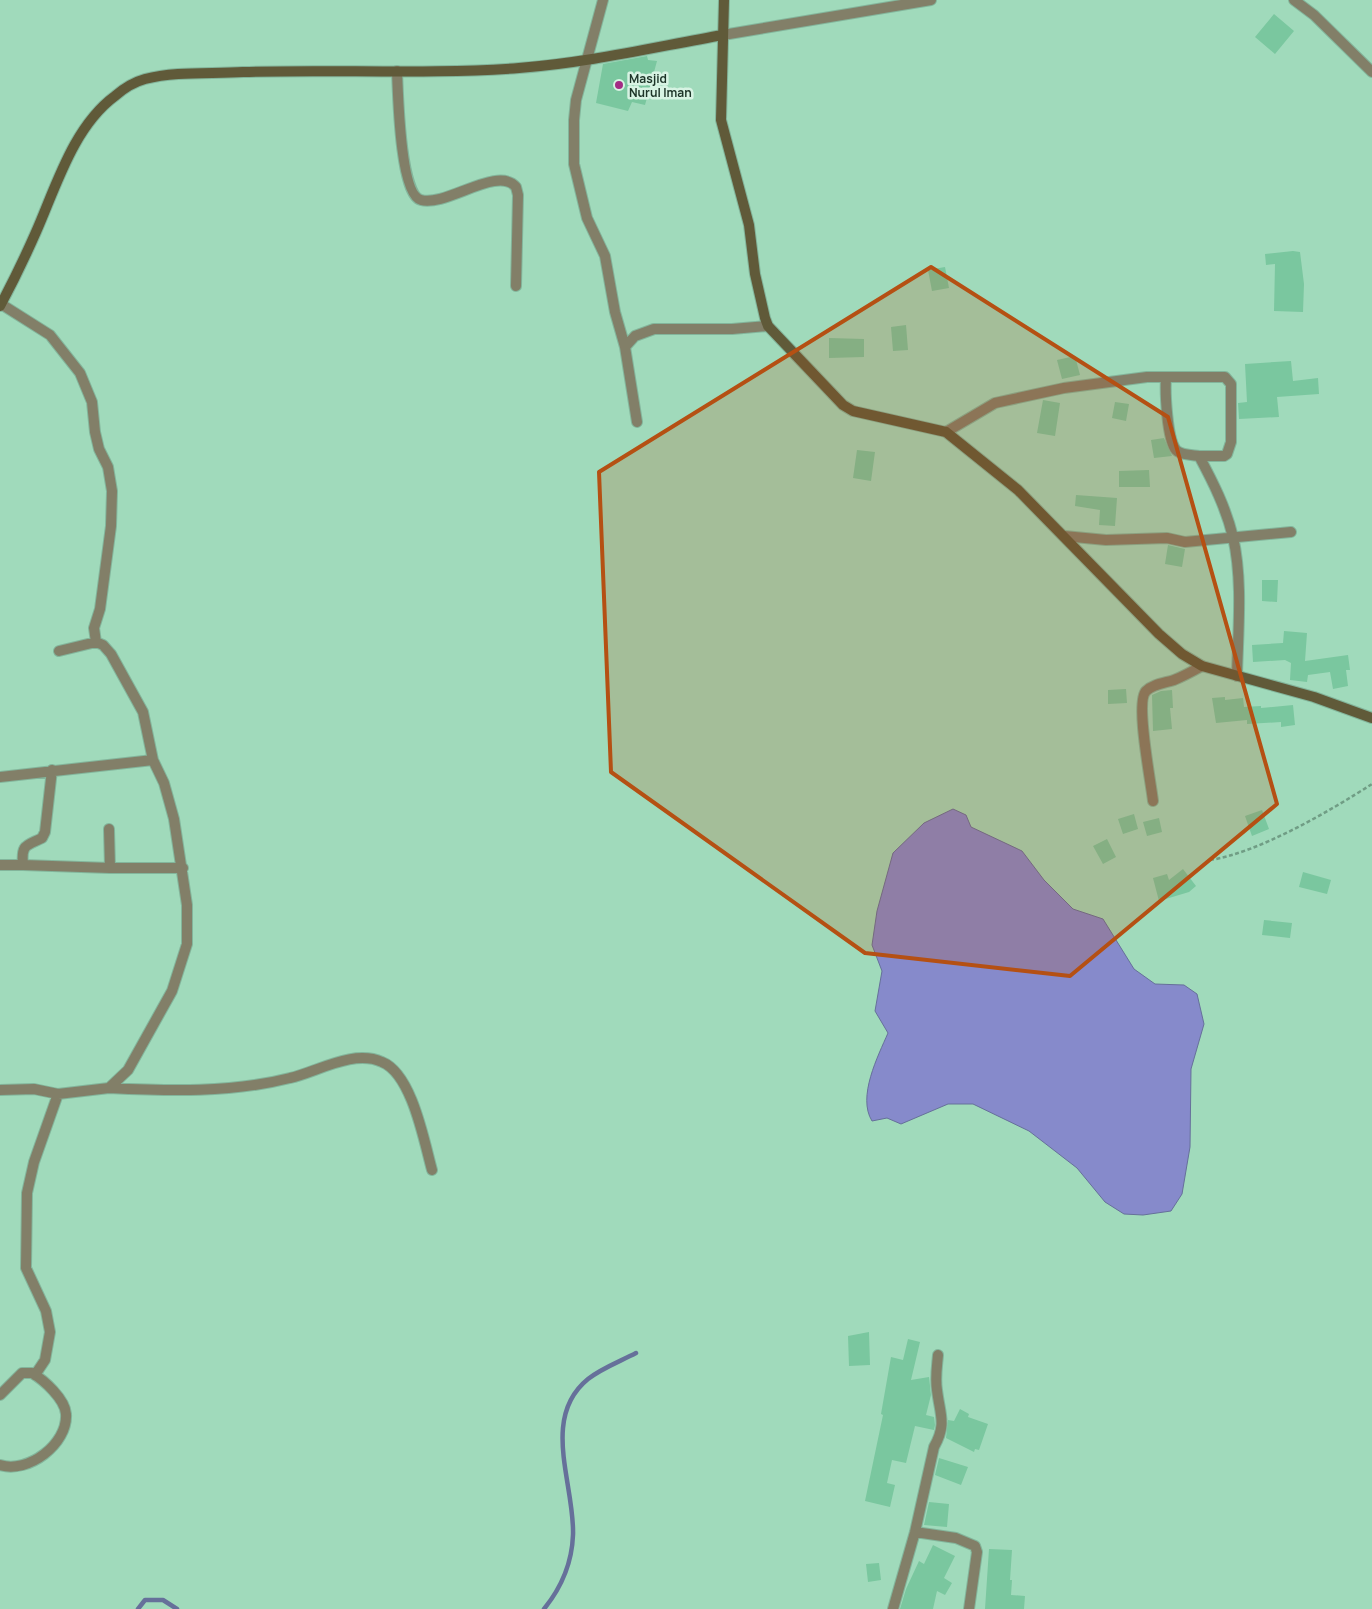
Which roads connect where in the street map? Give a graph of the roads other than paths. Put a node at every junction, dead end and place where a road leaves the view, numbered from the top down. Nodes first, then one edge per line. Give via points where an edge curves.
1 (603, 0) edge
2 (724, 0) edge
3 (930, 0) edge
4 (1294, 0) edge
5 (723, 35) junction
6 (586, 60) junction
7 (396, 72) junction
8 (1372, 72) edge
9 (516, 286) dead end
10 (0, 305) edge
11 (768, 326) junction
12 (625, 346) junction
13 (1166, 378) junction
14 (638, 422) dead end
15 (946, 432) junction
16 (1199, 456) junction
17 (1291, 532) dead end
18 (1064, 536) junction
19 (1233, 538) junction
20 (96, 642) junction
21 (59, 651) dead end
22 (1202, 666) junction
23 (1237, 676) junction
24 (1372, 718) edge
25 (153, 760) junction
26 (52, 770) junction
27 (0, 777) edge
28 (1153, 801) dead end
29 (109, 829) dead end
30 (0, 865) edge
31 (23, 866) junction
32 (110, 868) junction
33 (183, 868) junction
34 (109, 1088) junction
35 (0, 1090) edge
36 (58, 1094) junction
37 (432, 1170) dead end
38 (938, 1355) dead end
39 (35, 1375) junction
40 (0, 1395) edge
41 (0, 1465) edge
42 (915, 1532) junction
43 (893, 1609) edge
44 (969, 1609) edge

1 - 6 street
2 - 5 street
3 - 5 street
4 - 8 street via 1314,15
5 - 6 street
5 - 11 street via 721,120 748,225 755,274
6 - 7 street via 512,68
6 - 12 street via 574,120 576,178 587,218 605,256
7 - 9 street via 405,168 416,198 436,200 492,181 509,181 516,187
7 - 10 street via 304,70 189,74 157,77 132,84 99,110 86,127
10 - 20 street via 50,335 80,373 92,402 95,432 108,467 112,491 111,526 100,609 94,628
11 - 12 street via 654,329 636,336
11 - 15 street via 853,411
12 - 14 street
13 - 15 street via 1074,386 995,403
13 - 16 street via 1166,406 1174,446 1181,453
13 - 16 street via 1229,379 1231,442 1227,454
15 - 18 street via 991,466
16 - 19 street via 1218,492
17 - 19 street
18 - 19 street via 1106,540 1167,538 1185,542
18 - 22 street via 1159,634
19 - 23 street via 1238,610
20 - 21 street
20 - 25 street via 111,654 143,712
22 - 23 street
22 - 28 street via 1153,686 1142,698
23 - 24 street via 1314,697
25 - 26 street
25 - 33 street via 169,800
26 - 27 street
26 - 31 street via 45,832 42,838 25,846
29 - 32 street
30 - 31 street
31 - 32 street
32 - 33 street
33 - 34 street via 188,927 178,975 169,998 128,1070
34 - 36 street
34 - 37 street via 260,1086 348,1061 377,1060 395,1072 406,1090 417,1115
35 - 36 street via 34,1089
36 - 39 street via 34,1162 28,1193 26,1268 46,1311 50,1332 45,1360
38 - 42 street via 936,1384 943,1423 934,1447
39 - 40 street via 22,1373
39 - 41 street via 64,1405 64,1426 56,1442 33,1461 14,1466
42 - 43 street
42 - 44 street via 956,1538 975,1546 977,1552

